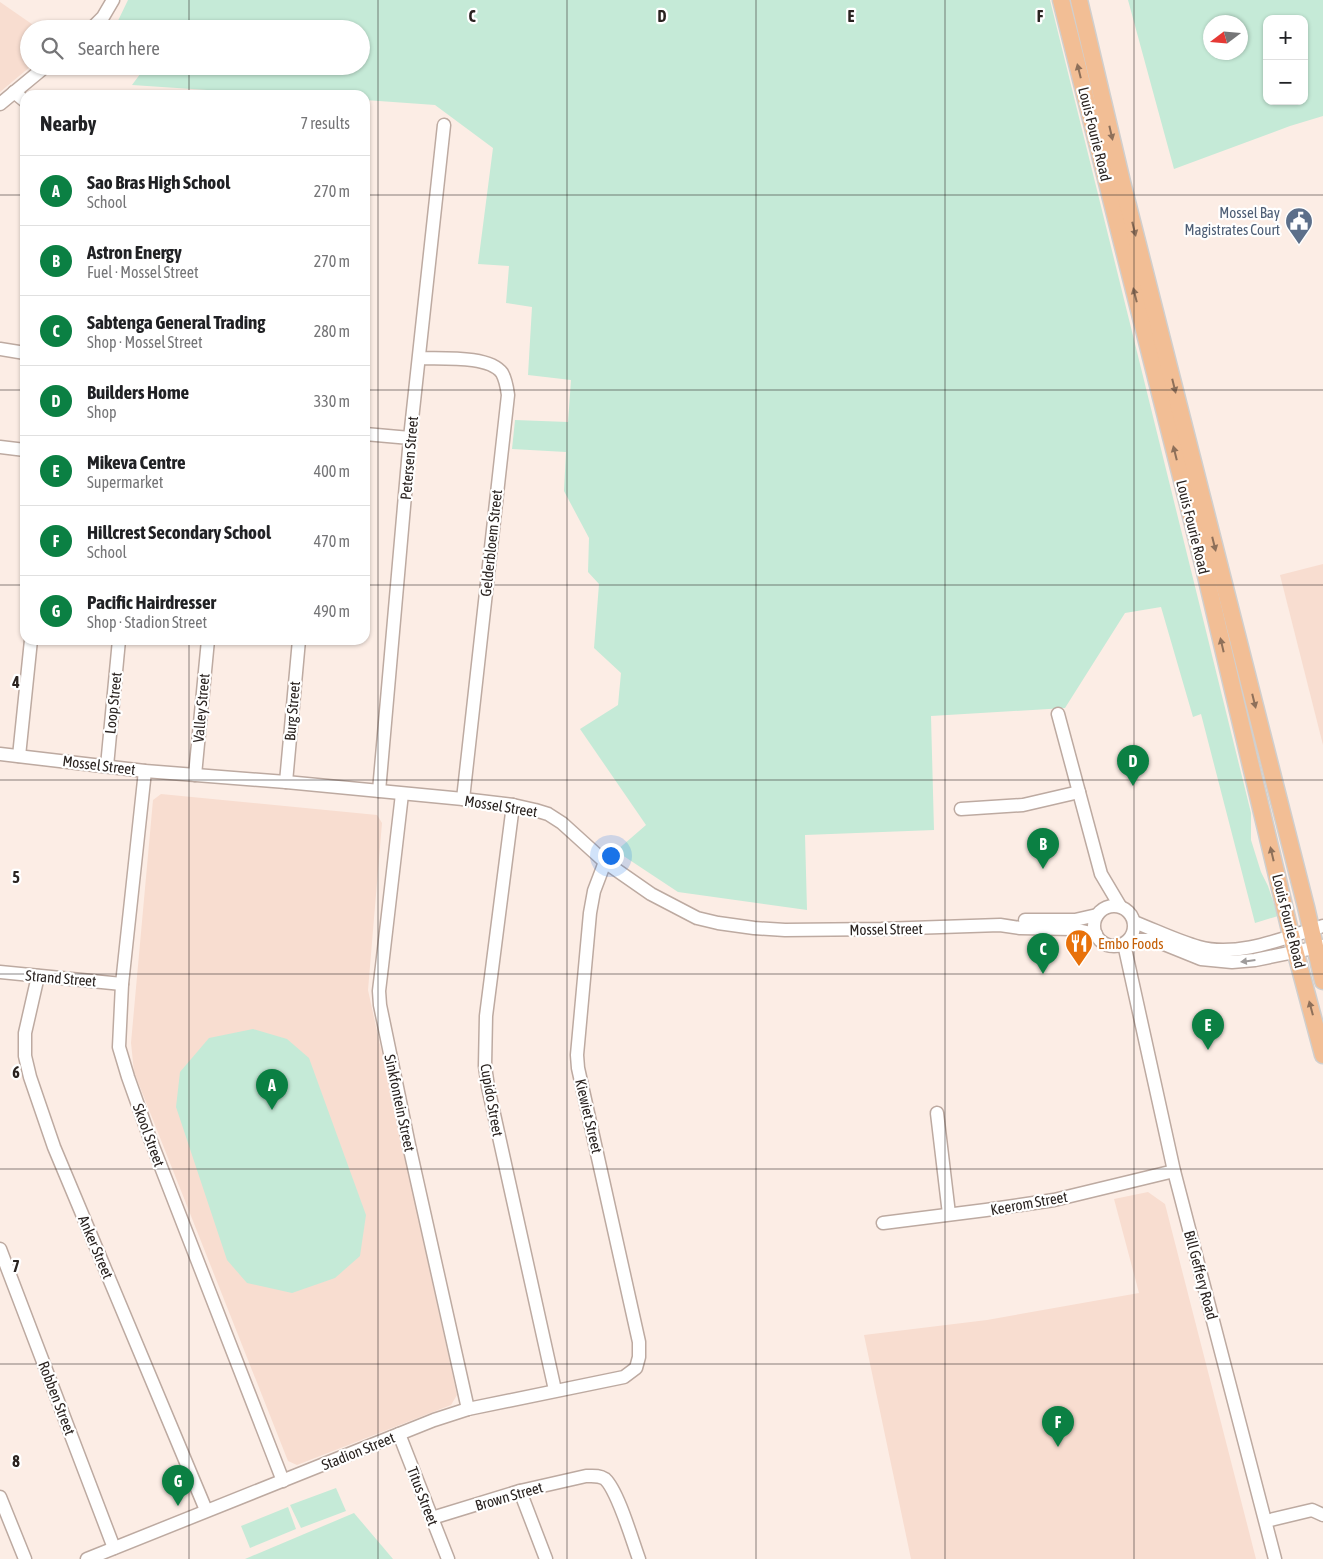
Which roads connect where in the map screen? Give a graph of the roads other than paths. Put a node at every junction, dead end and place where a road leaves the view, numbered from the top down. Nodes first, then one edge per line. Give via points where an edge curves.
1 (113, 0) edge
2 (1060, 0) edge
3 (1079, 0) edge
4 (100, 20) edge
5 (35, 75) edge
6 (14, 92) junction
7 (20, 97) edge
8 (0, 104) edge
9 (444, 126) dead end
10 (0, 349) edge
11 (20, 352) edge
12 (420, 358) junction
13 (370, 434) edge
14 (410, 438) junction
15 (0, 447) edge
16 (20, 449) edge
17 (30, 645) edge
18 (119, 645) edge
19 (208, 645) edge
20 (299, 645) edge
21 (1058, 714) dead end
22 (0, 754) edge
23 (19, 756) junction
24 (107, 766) junction
25 (145, 771) junction
26 (195, 775) junction
27 (286, 782) junction
28 (379, 791) junction
29 (1079, 792) junction
30 (402, 794) junction
31 (463, 799) junction
32 (513, 805) junction
33 (961, 808) dead end
34 (605, 862) junction
35 (1101, 874) junction
36 (1120, 906) junction
37 (1099, 913) junction
38 (1134, 922) junction
39 (1000, 925) junction
40 (1317, 928) edge
41 (1096, 934) junction
42 (1291, 935) junction
43 (1122, 944) junction
44 (1319, 946) edge
45 (1296, 952) junction
46 (0, 972) edge
47 (38, 976) junction
48 (1323, 981) edge
49 (122, 984) junction
50 (1323, 1055) edge
51 (937, 1113) dead end
52 (1174, 1171) junction
53 (950, 1214) junction
54 (883, 1223) dead end
55 (0, 1249) edge
56 (636, 1368) joint
57 (555, 1390) junction
58 (468, 1409) junction
59 (399, 1434) junction
60 (283, 1481) junction
61 (520, 1491) junction
62 (0, 1497) edge
63 (206, 1510) junction
64 (1323, 1515) edge
65 (432, 1518) junction
66 (1266, 1522) junction
67 (114, 1548) junction
68 (25, 1559) edge
69 (86, 1559) edge
70 (448, 1559) edge
71 (546, 1559) edge
72 (639, 1559) edge
73 (1275, 1559) edge

1 - 4 street
42 -> 2 main road, Louis Fourie Road via 1205,572
3 -> 40 main road, Louis Fourie Road via 1306,907
5 - 6 street
6 - 7 street
6 - 8 street
9 - 12 street, Petersen Street
10 - 11 street
12 - 14 street, Petersen Street
12 - 31 street, Gelderbloem Street via 484,361 502,373 508,395
13 - 14 street
14 - 28 street, Petersen Street
15 - 16 street
17 - 23 street
18 - 24 street, Loop Street
19 - 26 street, Valley Street
20 - 27 street, Burg Street
21 - 29 street
22 - 23 street, Mossel Street
23 - 24 street, Mossel Street
24 - 25 street, Mossel Street
25 - 26 street, Mossel Street
25 - 49 street, Skool Street
26 - 27 street, Mossel Street
27 - 28 street, Mossel Street
28 - 30 street, Mossel Street
29 - 33 street via 1024,806
29 - 35 street
30 - 31 street, Mossel Street
30 - 58 street, Sinkfontein Street via 380,1005
31 - 32 street, Mossel Street
32 - 34 street, Mossel Street via 548,814
32 - 57 street, Cupido Street via 486,1016 485,1066
34 - 39 street, Mossel Street via 651,894 697,918 718,923 785,930
34 - 56 street, Kiewiet Street via 590,913 577,1055 639,1342
35 - 36 street
35 - 37 street
36 - 37 street via 1107,907
36 - 38 street via 1131,914
37 - 39 street via 1075,920 1019,921
37 - 41 street via 1094,921
38 - 42 street via 1205,949 1246,948
38 - 43 street via 1134,930
39 - 41 street via 1073,929
40 - 42 street
40 - 44 main road, Louis Fourie Road
41 - 43 street via 1103,943
42 - 45 main road, Louis Fourie Road
45 -> 43 street via 1232,962 1201,959 1154,940
43 - 52 street, Bill Geffery Road
44 - 45 street
44 - 48 main road, Louis Fourie Road
50 -> 45 main road, Louis Fourie Road
46 - 47 street, Strand Street
47 - 49 street, Strand Street
47 - 63 street, Anker Street via 25,1033 25,1056 32,1085 54,1147
49 - 60 street, Skool Street via 121,1056
51 - 53 street
52 - 53 street, Keerom Street via 1054,1200
52 - 66 street, Bill Geffery Road
53 - 54 street, Keerom Street
55 - 67 street, Robben Street
56 - 57 street, Stadion Street via 624,1377
57 - 58 street, Stadion Street
58 - 59 street, Stadion Street
59 - 60 street, Stadion Street
59 - 65 street, Titus Street
60 - 63 street, Stadion Street
61 - 65 street, Brown Street
61 - 71 street
61 - 72 street, Brown Street via 586,1476 603,1478 612,1489
62 - 68 street
63 - 67 street, Stadion Street
64 - 66 street via 1312,1510
65 - 70 street, Titus Street
66 - 73 street, Bill Geffery Road
67 - 69 street, Stadion Street

